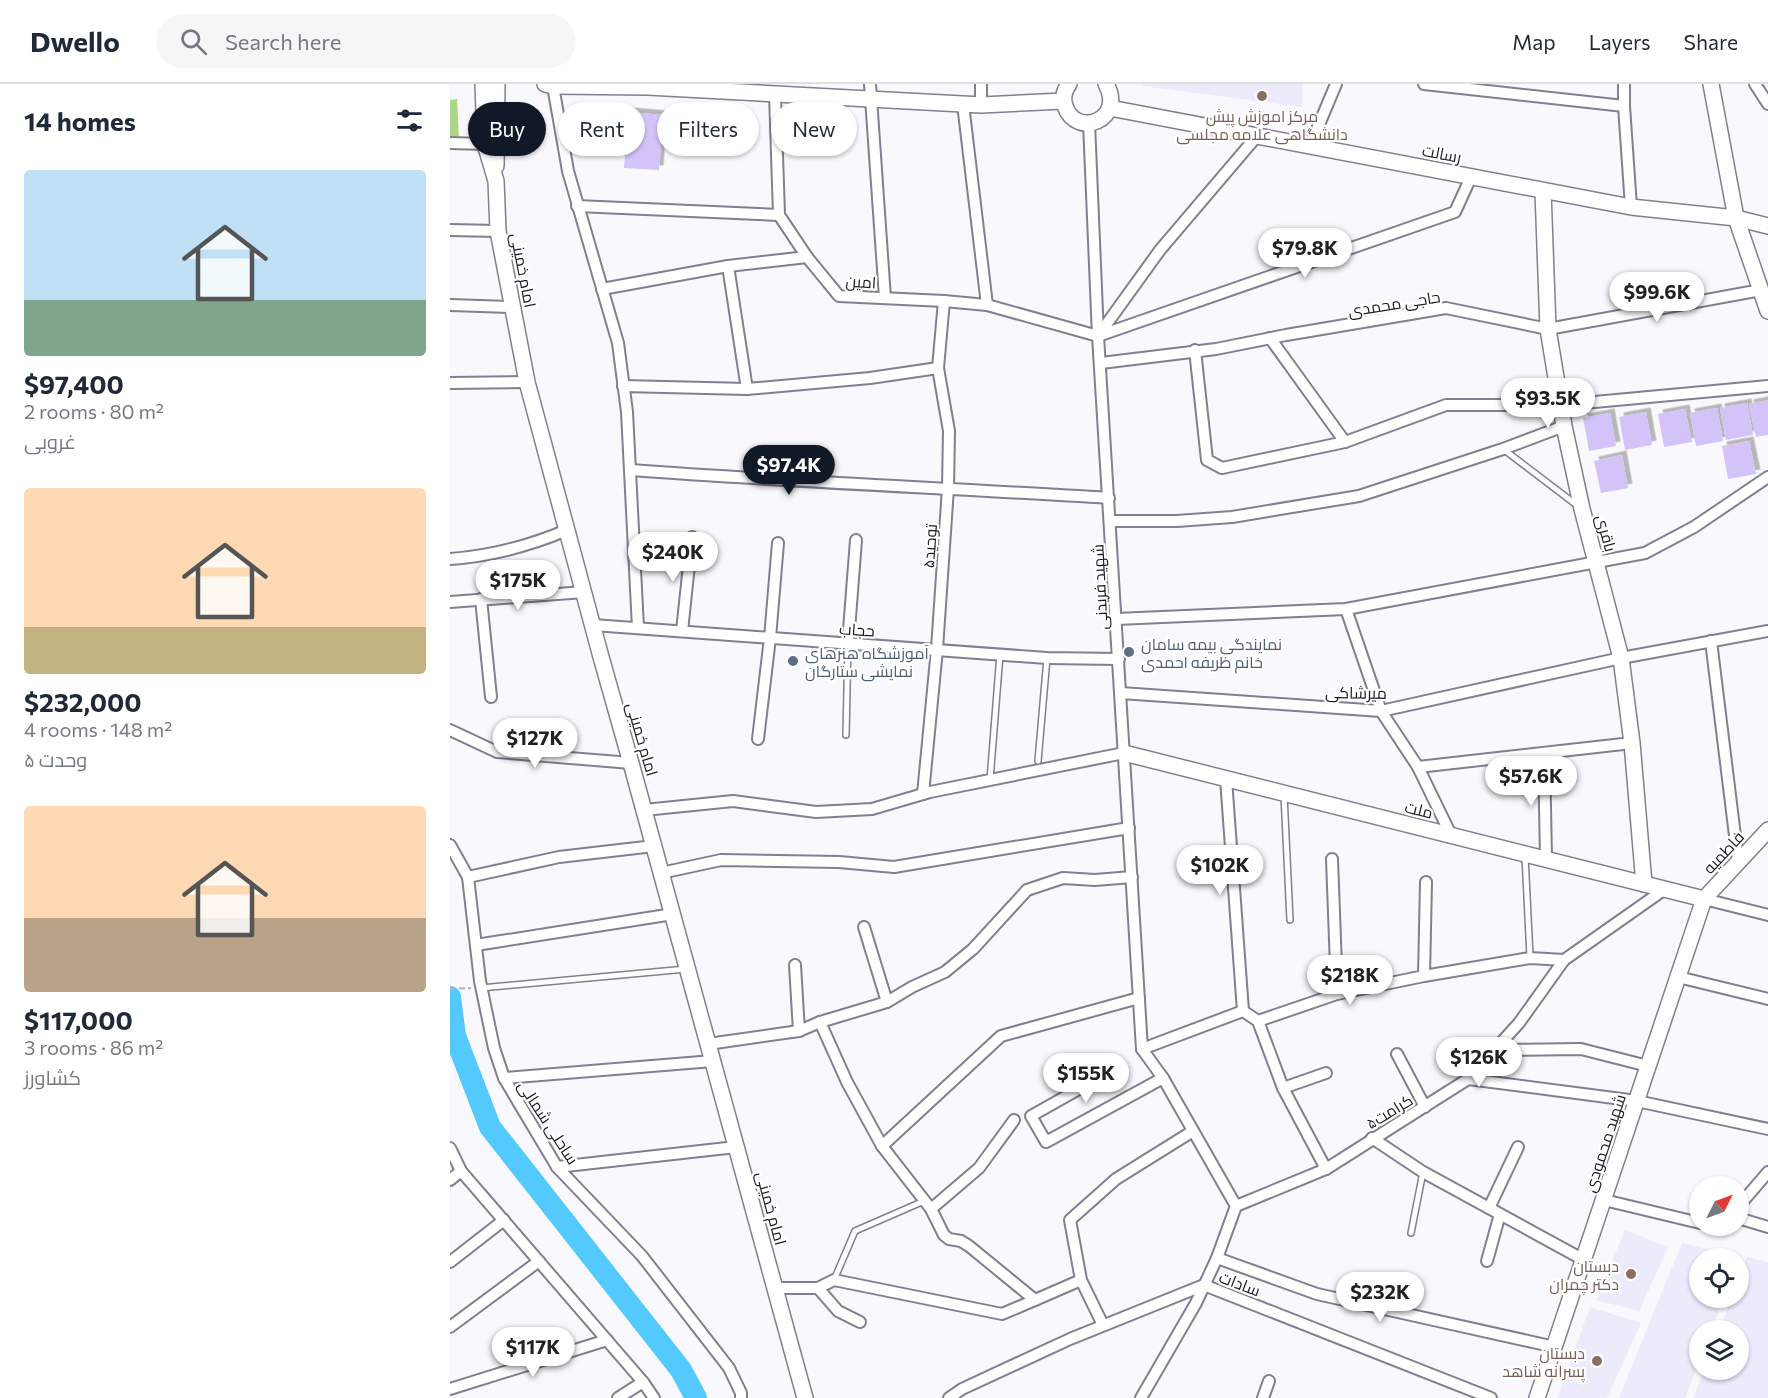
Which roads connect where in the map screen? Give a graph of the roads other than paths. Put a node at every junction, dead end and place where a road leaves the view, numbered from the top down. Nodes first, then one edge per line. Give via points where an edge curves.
1 (483, 84) edge
2 (497, 84) edge
3 (632, 84) edge
4 (981, 84) edge
5 (1069, 84) edge
6 (1106, 84) edge
7 (1336, 84) edge
8 (1424, 84) edge
9 (1624, 84) edge
10 (1711, 84) edge
11 (1755, 84) edge
12 (549, 85) edge
13 (648, 87) junction
14 (800, 90) edge
15 (871, 92) edge
16 (775, 94) junction
17 (1063, 101) junction
18 (484, 102) edge
19 (963, 104) junction
20 (1768, 104) edge
21 (981, 105) junction
22 (1624, 106) junction
23 (1110, 108) junction
24 (1089, 123) junction
25 (1257, 136) junction
26 (450, 143) edge
27 (468, 144) edge
28 (1310, 146) junction
29 (489, 156) edge
30 (1471, 177) junction
31 (496, 181) junction
32 (1543, 190) junction
33 (577, 206) junction
34 (1631, 207) junction
35 (779, 215) junction
36 (1736, 218) junction
37 (1768, 226) edge
38 (450, 230) edge
39 (498, 231) junction
40 (807, 257) junction
41 (728, 266) junction
42 (602, 290) junction
43 (1761, 290) junction
44 (885, 298) junction
45 (944, 301) junction
46 (450, 305) edge
47 (987, 305) junction
48 (513, 307) junction
49 (1768, 311) edge
50 (1548, 329) junction
51 (1098, 336) junction
52 (1270, 338) junction
53 (1195, 350) junction
54 (1101, 363) junction
55 (938, 368) junction
56 (527, 382) junction
57 (450, 383) edge
58 (623, 386) junction
59 (1768, 386) edge
60 (747, 388) junction
61 (1562, 405) junction
62 (1564, 426) junction
63 (1345, 442) junction
64 (1503, 449) junction
65 (631, 470) junction
66 (1768, 477) edge
67 (948, 488) junction
68 (1109, 498) junction
69 (1582, 509) junction
70 (1110, 521) junction
71 (567, 530) junction
72 (692, 537) dead end
73 (856, 540) dead end
74 (778, 543) dead end
75 (450, 559) edge
76 (1596, 561) junction
77 (584, 592) junction
78 (481, 599) junction
79 (450, 602) edge
80 (1346, 609) junction
81 (1116, 618) junction
82 (593, 625) junction
83 (638, 628) junction
84 (1768, 631) edge
85 (682, 632) junction
86 (770, 638) junction
87 (1711, 641) junction
88 (848, 643) junction
89 (937, 649) junction
90 (1000, 654) junction
91 (1047, 658) junction
92 (1621, 658) junction
93 (1119, 659) junction
94 (1121, 693) junction
95 (491, 697) dead end
96 (1381, 711) junction
97 (450, 730) edge
98 (846, 735) dead end
99 (758, 739) dead end
100 (1632, 743) junction
101 (1124, 753) junction
102 (1544, 753) junction
103 (1038, 761) dead end
104 (631, 763) junction
105 (1418, 767) junction
106 (1226, 779) junction
107 (990, 780) junction
108 (923, 794) junction
109 (1284, 794) junction
110 (644, 810) junction
111 (1129, 828) junction
112 (1768, 830) edge
113 (1451, 835) junction
114 (450, 845) edge
115 (654, 846) junction
116 (1525, 854) junction
117 (1332, 859) dead end
118 (1546, 859) junction
119 (1738, 860) junction
120 (661, 873) junction
121 (468, 877) junction
122 (1132, 877) junction
123 (1426, 882) dead end
124 (1644, 884) junction
125 (1665, 889) junction
126 (1704, 899) junction
127 (673, 914) junction
128 (1768, 915) edge
129 (1290, 920) dead end
130 (864, 927) dead end
131 (476, 945) junction
132 (1530, 958) junction
133 (1564, 960) junction
134 (795, 965) dead end
135 (688, 969) junction
136 (1424, 976) junction
137 (1678, 977) junction
138 (482, 988) junction
139 (1337, 994) junction
140 (1139, 998) junction
141 (1768, 999) edge
142 (888, 1002) junction
143 (1243, 1011) junction
144 (1258, 1021) junction
145 (820, 1023) junction
146 (799, 1031) junction
147 (708, 1044) junction
148 (1142, 1049) junction
149 (1495, 1050) junction
150 (1397, 1054) dead end
151 (713, 1061) junction
152 (1648, 1066) junction
153 (1326, 1073) dead end
154 (504, 1078) junction
155 (1163, 1078) junction
156 (1468, 1079) junction
157 (1283, 1088) junction
158 (1079, 1089) dead end
159 (1637, 1101) junction
160 (1425, 1107) junction
161 (1014, 1120) dead end
162 (1768, 1129) edge
163 (1193, 1131) junction
164 (1372, 1138) junction
165 (882, 1146) junction
166 (736, 1147) junction
167 (1518, 1147) dead end
168 (450, 1148) edge
169 (557, 1167) junction
170 (1326, 1169) junction
171 (461, 1171) junction
172 (1423, 1172) junction
173 (1768, 1172) edge
174 (450, 1180) edge
175 (1749, 1194) edge
176 (1604, 1200) junction
177 (927, 1205) junction
178 (1236, 1206) junction
179 (1489, 1208) junction
180 (1500, 1214) junction
181 (504, 1220) junction
182 (1689, 1220) edge
183 (1749, 1221) edge
184 (1768, 1227) edge
185 (1412, 1233) dead end
186 (1217, 1258) junction
187 (1584, 1260) junction
188 (539, 1261) junction
189 (1487, 1261) dead end
190 (450, 1262) edge
191 (834, 1280) junction
192 (1081, 1280) junction
193 (1204, 1285) junction
194 (775, 1288) junction
195 (818, 1288) junction
196 (1035, 1300) junction
197 (861, 1322) dead end
198 (1103, 1325) junction
199 (450, 1328) edge
200 (607, 1340) junction
201 (1555, 1347) junction
202 (1269, 1381) dead end
203 (643, 1382) junction
204 (450, 1389) edge
205 (618, 1398) edge
206 (654, 1398) edge
207 (741, 1398) edge
208 (805, 1398) edge
209 (949, 1398) edge
210 (1141, 1398) edge
211 (1263, 1398) edge
212 (1491, 1398) edge
213 (1538, 1398) edge

1 - 18 street, امام خمینی
2 - 31 street
3 - 13 street
4 - 21 street
5 - 17 street
6 - 23 street via 1112,100
7 - 28 street
8 - 22 street
9 - 22 street
10 - 36 street
11 - 20 street
12 - 13 street
12 - 33 street
13 - 16 street
14 - 15 street
14 - 16 street
15 - 19 street
15 - 44 street
16 - 35 street
17 - 21 street
17 - 24 street via 1075,120
19 - 21 street
19 - 47 street
22 - 34 street
23 - 24 street via 1102,118
23 - 25 street, رسالت
24 - 51 street, شهید فریدنی
25 - 28 street, رسالت
25 - 51 street via 1160,250
26 - 27 street
28 - 30 street, رسالت
29 - 31 street, امام خمینی
30 - 32 street, رسالت
30 - 51 street via 1455,212
31 - 39 street, امام خمینی
32 - 34 street, رسالت
32 - 50 street, باقری
33 - 35 street
33 - 42 street
34 - 36 street, رسالت
35 - 40 street, امین
36 - 37 street, رسالت
36 - 43 street
38 - 39 street
39 - 48 street, امام خمینی
40 - 41 street
40 - 44 street, امین via 838,296
41 - 42 street
41 - 60 street
42 - 58 street via 618,343
43 - 49 street
43 - 50 street, حاجی محمدی
44 - 45 street, امین
45 - 47 street, امین
45 - 55 street, توحید۵
46 - 48 street
47 - 51 street, امین
48 - 56 street, امام خمینی
50 - 52 street, حاجی محمدی via 1446,308
50 - 61 street, باقری
51 - 54 street, شهید فریدنی
52 - 53 street, حاجی محمدی
52 - 63 street
53 - 54 street, حاجی محمدی
53 - 63 street via 1208,460 1222,468
54 - 68 street, شهید فریدنی
55 - 60 street
55 - 67 street, توحید۵ via 949,431
56 - 57 street
56 - 71 street, امام خمینی
58 - 60 street
58 - 65 street
59 - 61 street
61 - 62 street, باقری
61 - 63 street via 1446,405
62 - 64 street
62 - 69 street, باقری
64 - 69 lane
64 - 70 street via 1359,496 1232,517
65 - 67 street
65 - 83 street
66 - 76 street via 1695,528 1645,553
67 - 68 street
67 - 89 street, توحید۵
68 - 70 street, شهید فریدنی
69 - 76 street, باقری
70 - 81 street, شهید فریدنی
71 - 75 street via 530,545
71 - 77 street, امام خمینی
72 - 85 street
73 - 88 street
74 - 86 street
76 - 80 street
76 - 92 street, باقری
77 - 78 street
77 - 82 street, امام خمینی
78 - 79 street
78 - 95 street
80 - 81 street
80 - 96 street
81 - 93 street, شهید فریدنی
82 - 83 street, حجاب
82 - 104 street, امام خمینی
83 - 85 street, حجاب
84 - 87 street, میرشاکی
85 - 86 street, حجاب
86 - 88 street, حجاب
86 - 99 street
87 - 92 street, میرشاکی
87 - 119 street
88 - 89 street, حجاب
88 - 98 lane
89 - 90 street, حجاب
89 - 108 street, توحید۵
90 - 91 street, حجاب
90 - 107 lane
91 - 93 street, حجاب
91 - 103 lane
92 - 96 street, میرشاکی
92 - 100 street, باقری
93 - 94 street, شهید فریدنی
94 - 96 street, میرشاکی
94 - 101 street, شهید فریدنی
96 - 105 street
97 - 104 street via 497,752
100 - 102 street
100 - 124 street, باقری
101 - 106 street, ملت
101 - 107 street
101 - 111 street, شهید فریدنی
102 - 105 street
102 - 118 street
104 - 110 street, امام خمینی
105 - 113 street
106 - 109 street, ملت
106 - 143 street
107 - 108 street
108 - 110 street via 872,809 816,812 733,801
109 - 113 street, ملت
109 - 129 lane
110 - 115 street, امام خمینی
111 - 120 street via 894,867 721,860
111 - 122 street, شهید فریدنی
112 - 119 street, فاطمیه
113 - 116 street, ملت
114 - 121 street, ساحلی شمالی
115 - 120 street, امام خمینی
115 - 121 street via 559,857
116 - 118 street, ملت
116 - 132 lane
117 - 139 street
118 - 124 street, ملت
119 - 126 street, فاطمیه
120 - 127 street, امام خمینی
121 - 131 street, ساحلی شمالی
122 - 140 street, شهید فریدنی
122 - 142 street via 1063,878 1027,890 973,949 945,972
123 - 136 street
124 - 125 street, ملت
125 - 126 street, ملت
125 - 133 street, کرامت۵
126 - 128 street
126 - 137 street, شهید محمودی
127 - 131 street
127 - 135 street, امام خمینی
130 - 142 street
131 - 138 street, ساحلی شمالی
132 - 133 street
132 - 136 street
133 - 149 street, کرامت۵
134 - 146 street
135 - 138 lane
135 - 147 street, امام خمینی
136 - 139 street
137 - 141 street
137 - 152 street, شهید محمودی
138 - 154 street, ساحلی شمالی
139 - 144 street
140 - 148 street, شهید فریدنی
140 - 165 street via 1001,1036
142 - 145 street
143 - 144 street
143 - 148 street
144 - 157 street
145 - 146 street
145 - 165 street
146 - 147 street
147 - 151 street, امام خمینی
148 - 155 street
149 - 152 street via 1581,1049
149 - 156 street, کرامت۵
150 - 160 street
151 - 154 street
151 - 166 street, امام خمینی
152 - 159 street, شهید محمودی
153 - 157 street
154 - 169 street, ساحلی شمالی
155 - 158 street via 1046,1142 1031,1116
155 - 163 street
156 - 159 street
156 - 160 street, کرامت۵
157 - 170 street
159 - 162 street
159 - 176 street, شهید محمودی
160 - 164 street, کرامت۵
161 - 177 street via 979,1168
163 - 178 street
163 - 192 street via 1116,1179 1070,1220
164 - 170 street, کرامت۵
164 - 172 street
165 - 177 street
166 - 169 street
166 - 194 street, امام خمینی
167 - 179 street
168 - 171 street
169 - 207 street, ساحلی شمالی via 642,1256 683,1307 729,1368
170 - 178 street, کرامت۵
171 - 174 street
171 - 181 street
172 - 179 street
172 - 185 lane
173 - 175 street
176 - 182 street
176 - 187 street, شهید محمودی
177 - 191 lane via 855,1231
177 - 196 street via 944,1235 969,1246
178 - 186 street
179 - 180 street
180 - 187 street
180 - 189 street
181 - 188 street
181 - 190 street
183 - 184 street
186 - 193 street
186 - 201 street via 1317,1294
187 - 201 street, شهید محمودی
188 - 199 street
188 - 200 street
191 - 195 street
191 - 196 street via 1002,1314
192 - 196 street
192 - 198 street
193 - 198 street, سادات
193 - 210 street
193 - 212 street, سادات
194 - 195 street
194 - 208 street, امام خمینی
195 - 197 street via 838,1311
198 - 209 street, سادات
200 - 203 street
200 - 204 street
201 - 213 street, شهید محمودی
202 - 211 street
203 - 205 street
203 - 206 street

